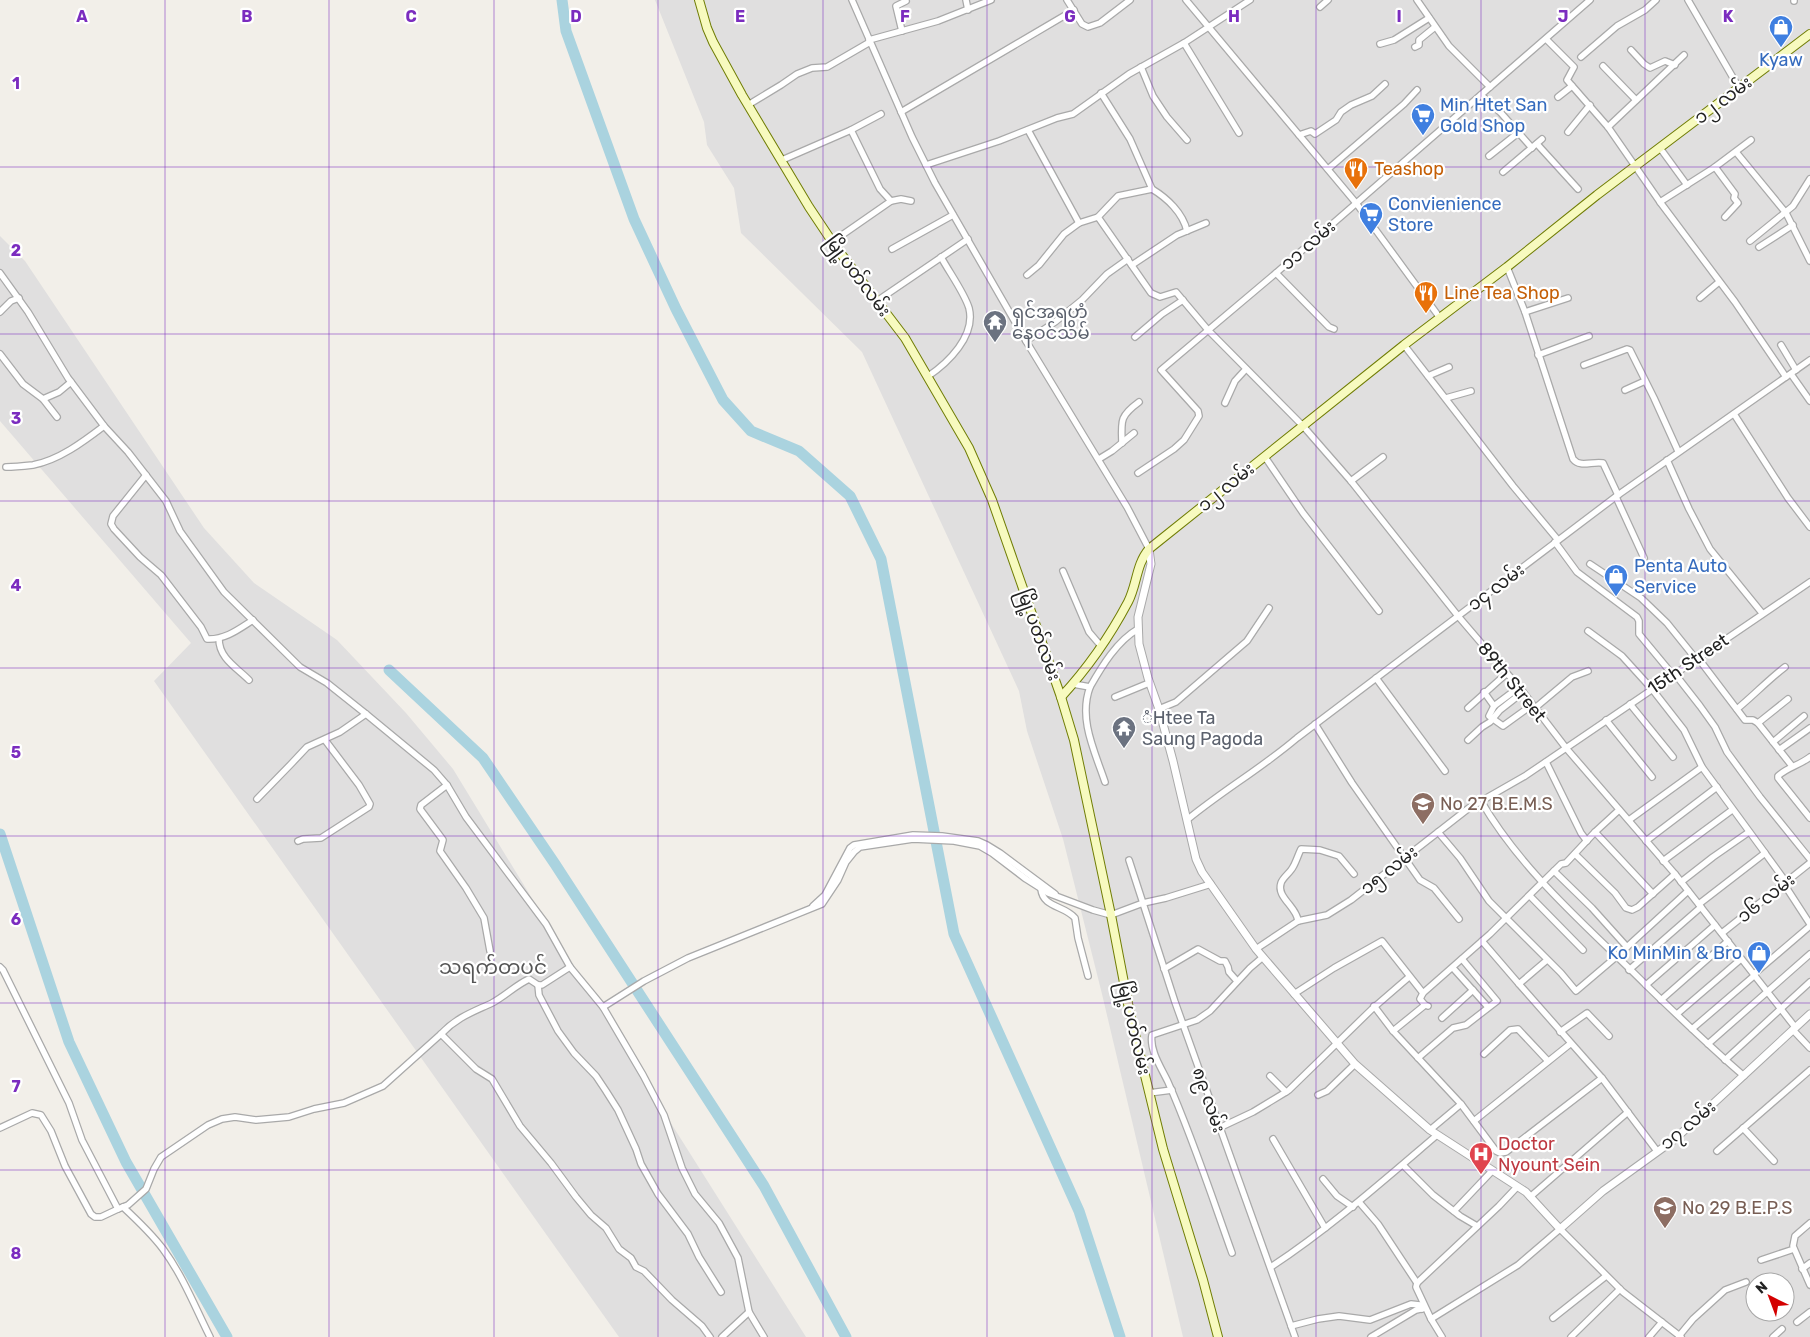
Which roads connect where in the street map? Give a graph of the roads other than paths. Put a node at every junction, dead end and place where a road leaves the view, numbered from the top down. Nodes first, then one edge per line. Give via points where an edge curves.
1 (699, 0) edge
2 (852, 0) edge
3 (966, 0) edge
4 (990, 0) edge
5 (1067, 0) edge
6 (1130, 0) edge
7 (1186, 0) edge
8 (1250, 0) edge
9 (1328, 0) edge
10 (1417, 0) edge
11 (1590, 0) edge
12 (1656, 0) edge
13 (1688, 0) edge
14 (906, 1) edge
15 (1320, 7) dead end
16 (968, 10) junction
17 (1074, 10) junction
18 (1429, 18) junction
19 (1208, 26) junction
20 (1435, 27) junction
21 (902, 31) junction
22 (1810, 34) edge
23 (1546, 39) junction
24 (869, 41) junction
25 (1184, 43) junction
26 (1380, 44) dead end
27 (1415, 47) dead end
28 (1631, 50) dead end
29 (1684, 56) dead end
30 (1581, 57) dead end
31 (1675, 65) junction
32 (1603, 66) dead end
33 (1141, 67) junction
34 (1385, 84) dead end
35 (1572, 86) junction
36 (1490, 87) junction
37 (1740, 88) junction
38 (1417, 90) dead end
39 (1101, 94) junction
40 (1481, 95) junction
41 (1558, 97) dead end
42 (1636, 100) junction
43 (748, 105) junction
44 (1590, 105) junction
45 (901, 112) junction
46 (881, 114) dead end
47 (1608, 127) junction
48 (851, 130) junction
49 (1028, 130) junction
50 (1238, 132) dead end
51 (1568, 132) dead end
52 (1518, 133) junction
53 (1299, 135) junction
54 (1542, 139) dead end
55 (1186, 140) dead end
56 (1751, 140) dead end
57 (1534, 146) junction
58 (1660, 148) junction
59 (1736, 152) junction
60 (1489, 156) dead end
61 (782, 160) junction
62 (926, 165) junction
63 (1636, 166) junction
64 (1715, 167) junction
65 (1328, 170) junction
66 (1503, 172) dead end
67 (1810, 179) edge
68 (1688, 185) junction
69 (1578, 189) dead end
70 (1152, 190) junction
71 (891, 201) junction
72 (911, 201) dead end
73 (1660, 202) junction
74 (1356, 203) junction
75 (1786, 213) junction
76 (953, 215) junction
77 (1098, 217) junction
78 (1725, 217) dead end
79 (1080, 223) junction
80 (1206, 223) dead end
81 (1793, 225) junction
82 (1187, 231) junction
83 (968, 240) junction
84 (1750, 241) dead end
85 (832, 242) junction
86 (1759, 247) dead end
87 (892, 249) dead end
88 (941, 257) junction
89 (1810, 261) edge
90 (1130, 262) junction
91 (1507, 267) junction
92 (1276, 273) junction
93 (0, 274) edge
94 (1027, 275) dead end
95 (1720, 282) junction
96 (18, 298) junction
97 (1568, 298) dead end
98 (1700, 298) dead end
99 (1183, 300) junction
100 (877, 301) junction
101 (0, 312) edge
102 (1525, 312) junction
103 (1440, 318) junction
104 (1334, 329) dead end
105 (1208, 330) junction
106 (1589, 336) dead end
107 (1135, 337) dead end
108 (1026, 341) junction
109 (1404, 345) junction
110 (1781, 345) dead end
111 (0, 354) edge
112 (1538, 355) junction
113 (1810, 360) edge
114 (1584, 365) dead end
115 (1449, 367) dead end
116 (1246, 369) junction
117 (1791, 374) junction
118 (1428, 376) junction
119 (927, 377) junction
120 (1645, 381) junction
121 (71, 382) junction
122 (1625, 390) dead end
123 (1471, 391) dead end
124 (1446, 398) junction
125 (43, 399) junction
126 (1810, 401) edge
127 (1139, 402) dead end
128 (1225, 403) dead end
129 (1734, 414) junction
130 (57, 417) dead end
131 (104, 426) junction
132 (1303, 426) junction
133 (1134, 433) dead end
134 (1122, 443) junction
135 (1678, 452) junction
136 (1265, 457) junction
137 (1384, 458) dead end
138 (1099, 460) junction
139 (1667, 460) junction
140 (6, 468) dead end
141 (1138, 473) dead end
142 (146, 475) junction
143 (1351, 481) junction
144 (1617, 496) junction
145 (1810, 528) edge
146 (1557, 541) junction
147 (1149, 549) junction
148 (1644, 558) dead end
149 (1590, 564) dead end
150 (1062, 571) dead end
151 (1810, 582) edge
152 (1269, 608) dead end
153 (1379, 611) dead end
154 (1762, 613) junction
155 (1458, 616) junction
156 (254, 620) junction
157 (1138, 629) junction
158 (1588, 631) dead end
159 (219, 639) junction
160 (1100, 646) junction
161 (1697, 659) junction
162 (1785, 667) dead end
163 (1588, 671) dead end
164 (1506, 674) junction
165 (1674, 674) junction
166 (1376, 678) junction
167 (249, 680) dead end
168 (1149, 683) junction
169 (1073, 684) junction
170 (1090, 687) junction
171 (1652, 689) junction
172 (1520, 690) junction
173 (1484, 692) junction
174 (1061, 697) junction
175 (1115, 697) dead end
176 (1788, 699) dead end
177 (1630, 704) junction
178 (1494, 706) junction
179 (1533, 706) junction
180 (1468, 708) dead end
181 (1159, 709) junction
182 (1737, 709) junction
183 (366, 714) junction
184 (1804, 716) dead end
185 (1492, 719) junction
186 (1606, 720) junction
187 (1758, 723) junction
188 (1315, 724) junction
189 (1810, 728) edge
190 (325, 740) junction
191 (1468, 740) dead end
192 (1773, 742) junction
193 (1566, 748) junction
194 (1779, 750) junction
195 (1673, 757) dead end
196 (1810, 757) edge
197 (1546, 762) junction
198 (1792, 766) junction
199 (1702, 767) junction
200 (1444, 771) dead end
201 (1652, 777) dead end
202 (1105, 782) dead end
203 (447, 785) junction
204 (1717, 788) junction
205 (256, 799) dead end
206 (1481, 801) junction
207 (1619, 810) junction
208 (1732, 810) junction
209 (1810, 818) edge
210 (1187, 820) junction
211 (1629, 820) junction
212 (1438, 832) junction
213 (1595, 832) junction
214 (1749, 832) junction
215 (941, 838) junction
216 (298, 841) dead end
217 (1587, 841) junction
218 (1646, 841) junction
219 (1765, 853) junction
220 (1576, 854) junction
221 (1404, 858) junction
222 (1810, 859) edge
223 (1129, 860) dead end
224 (1663, 862) junction
225 (1810, 863) edge
226 (1554, 871) junction
227 (1354, 874) dead end
228 (1675, 874) junction
229 (1681, 882) junction
230 (1543, 883) junction
231 (1785, 883) junction
232 (1212, 884) junction
233 (1041, 889) junction
234 (1688, 891) junction
235 (1653, 894) junction
236 (1056, 895) junction
237 (1530, 896) junction
238 (1143, 903) junction
239 (1700, 906) junction
240 (1111, 915) junction
241 (1507, 918) junction
242 (1459, 919) dead end
243 (1298, 921) junction
244 (1715, 925) junction
245 (1810, 925) edge
246 (1722, 933) junction
247 (1482, 941) junction
248 (1728, 941) junction
249 (1627, 947) junction
250 (1256, 949) junction
251 (490, 950) dead end
252 (1583, 950) dead end
253 (1810, 954) edge
254 (1263, 957) junction
255 (1616, 957) junction
256 (1741, 958) junction
257 (1462, 959) junction
258 (1547, 960) junction
259 (0, 967) edge
260 (570, 967) junction
261 (1453, 968) junction
262 (1164, 969) junction
263 (1629, 970) junction
264 (1754, 975) junction
265 (1088, 976) dead end
266 (1409, 977) junction
267 (1237, 981) junction
268 (1810, 982) edge
269 (1519, 984) junction
270 (538, 985) junction
271 (1646, 985) junction
272 (1473, 990) junction
273 (1767, 991) junction
274 (1423, 993) junction
275 (1294, 994) junction
276 (1661, 1000) junction
277 (1374, 1006) junction
278 (603, 1007) junction
279 (1488, 1007) junction
280 (1781, 1008) junction
281 (1677, 1014) junction
282 (1810, 1014) edge
283 (1442, 1018) dead end
284 (1183, 1025) junction
285 (1794, 1028) junction
286 (1692, 1029) junction
287 (1393, 1031) junction
288 (1560, 1032) junction
289 (441, 1034) junction
290 (1609, 1036) dead end
291 (1337, 1043) junction
292 (1570, 1044) junction
293 (1708, 1044) junction
294 (1810, 1048) edge
295 (1484, 1054) dead end
296 (1418, 1058) junction
297 (1725, 1060) junction
298 (1548, 1061) junction
299 (1354, 1064) junction
300 (1810, 1070) edge
301 (1270, 1076) dead end
302 (1744, 1076) junction
303 (1602, 1078) junction
304 (1172, 1090) junction
305 (1286, 1092) junction
306 (1149, 1093) junction
307 (1318, 1096) dead end
308 (1462, 1104) junction
309 (1628, 1112) junction
310 (1474, 1121) junction
311 (0, 1128) edge
312 (1219, 1128) junction
313 (1743, 1128) junction
314 (1430, 1130) junction
315 (1437, 1135) junction
316 (1273, 1139) dead end
317 (1657, 1151) junction
318 (1717, 1152) dead end
319 (1774, 1160) dead end
320 (1402, 1164) junction
321 (1492, 1170) junction
322 (1323, 1179) dead end
323 (1517, 1187) junction
324 (1530, 1196) junction
325 (1359, 1202) junction
326 (123, 1207) junction
327 (1353, 1207) junction
328 (1454, 1211) junction
329 (1810, 1223) edge
330 (1477, 1226) junction
331 (1325, 1228) junction
332 (1560, 1229) junction
333 (1794, 1249) junction
334 (1232, 1252) dead end
335 (1761, 1260) dead end
336 (1810, 1263) edge
337 (1271, 1267) junction
338 (1802, 1269) junction
339 (1606, 1276) junction
340 (1745, 1282) edge
341 (1417, 1283) junction
342 (1810, 1285) edge
343 (1620, 1289) junction
344 (720, 1292) dead end
345 (1424, 1308) junction
346 (749, 1312) junction
347 (1810, 1312) edge
348 (1553, 1318) dead end
349 (1431, 1320) junction
350 (1662, 1322) junction
351 (1797, 1322) dead end
352 (1291, 1326) junction
353 (1782, 1329) dead end
354 (1677, 1336) edge
355 (210, 1337) edge
356 (710, 1337) edge
357 (722, 1337) edge
358 (764, 1337) edge
359 (1218, 1337) edge
360 (1295, 1337) edge
361 (1371, 1337) edge
362 (1442, 1337) edge
363 (1571, 1337) edge
364 (1650, 1337) edge
365 (1773, 1337) edge

1 - 43 main road, မြို့ပတ်လမ်း via 713,42
2 - 24 street
3 - 16 street
4 - 16 street
5 - 17 street
6 - 17 street via 1094,26 1082,24
7 - 19 street
8 - 19 street
9 - 15 street
10 - 18 street
11 - 23 street, ၁၁ လမ်း
12 - 30 street via 1617,26
13 - 37 street
14 - 21 street via 896,6
16 - 21 street
17 - 45 street
18 - 20 street
18 - 26 street via 1394,40
19 - 25 street
19 - 53 street
20 - 27 street
20 - 36 street via 1449,46
21 - 24 street
22 - 37 main road, ၁၂ လမ်း
23 - 35 street via 1574,67 1567,78
23 - 36 street, ၁၁ လမ်း
24 - 43 street via 827,67 797,74
24 - 45 street
25 - 33 street
25 - 50 street
28 - 31 street via 1650,68 1665,61
29 - 31 street
31 - 42 street
32 - 42 street
33 - 39 street
33 - 55 street via 1153,96
34 - 53 street via 1372,96 1341,112 1336,120 1315,134 1311,131
35 - 41 street
35 - 44 street
36 - 40 street, ၁၁ လမ်း
37 - 58 main road, ၁၂ လမ်း
38 - 65 street
39 - 49 street via 1073,114
39 - 70 street via 1130,139
40 - 52 street
40 - 74 street, ၁၁ လမ်း
42 - 47 street
43 - 61 main road, မြို့ပတ်လမ်း
44 - 47 street
44 - 51 street
45 - 62 street
46 - 48 street
47 - 63 street
48 - 61 street
48 - 71 street via 880,189
49 - 62 street
49 - 79 street
52 - 57 street
52 - 60 street
53 - 65 street
54 - 57 street
56 - 59 street
57 - 66 street
57 - 69 street
58 - 63 main road, ၁၂ လမ်း
58 - 68 street
59 - 64 street
59 - 75 street
61 - 85 main road, မြို့ပတ်လမ်း
62 - 76 street
63 - 73 street
63 - 91 main road, ၁၂ လမ်း
64 - 68 street
64 - 78 street via 1738,203
65 - 74 street
67 - 75 street via 1799,199
68 - 73 street
70 - 77 street via 1118,196
70 - 82 street via 1175,208
71 - 72 street via 901,198
71 - 85 street
73 - 95 street
74 - 92 street, ၁၁ လမ်း
74 - 103 street
75 - 81 street
75 - 84 street
76 - 83 street
76 - 87 street
77 - 79 street
77 - 90 street
79 - 94 street via 1064,234
80 - 82 street
81 - 86 street
81 - 89 street
82 - 90 street
83 - 88 street
83 - 108 street
85 - 100 main road, မြို့ပတ်လမ်း
88 - 100 street
88 - 119 street via 966,301 970,320 964,340
90 - 99 street via 1155,296 1176,292
90 - 108 street via 1107,274 1082,300
91 - 102 street
91 - 103 main road, ၁၂ လမ်း
92 - 104 street
92 - 105 street, ၁၁ လမ်း
93 - 96 street
95 - 98 street
95 - 117 street
96 - 101 street
96 - 121 street
97 - 102 street
99 - 105 street, 89th Street
99 - 107 street
100 - 119 main road, မြို့ပတ်လမ်း via 905,338
102 - 112 street
103 - 109 main road, ၁၂ လမ်း
105 - 116 street, 89th Street
105 - 141 street, ၁၁ လမ်း via 1161,370 1198,410 1199,416 1184,440
106 - 112 street
108 - 138 street
109 - 118 street
109 - 132 main road, ၁၂ လမ်း
110 - 117 street
111 - 125 street via 23,384
112 - 144 street via 1573,459 1582,464 1603,463
113 - 117 street, ၁၄ လမ်း
114 - 120 street via 1627,349
115 - 118 street
116 - 128 street via 1235,381
116 - 132 street, 89th Street
117 - 126 street
117 - 129 street, ၁၄ လမ်း
118 - 124 street
119 - 174 main road, မြို့ပတ်လမ်း via 969,448 992,500
120 - 122 street
120 - 135 street
121 - 125 street
121 - 131 street
123 - 124 street
124 - 146 street
125 - 130 street
127 - 134 street via 1122,419
129 - 135 street, ၁၄ လမ်း
129 - 145 street
131 - 140 street via 81,444 51,459
131 - 142 street
132 - 136 main road, ၁၂ လမ်း
132 - 143 street, 89th Street
133 - 134 street
134 - 138 street
135 - 139 street, ၁၄ လမ်း
136 - 147 main road, ၁၂ လမ်း
136 - 153 street via 1303,513
137 - 143 street
138 - 147 street
139 - 144 street, ၁၄ လမ်း
139 - 154 street via 1710,549
142 - 156 street via 220,587
142 - 159 street via 113,516 111,524 161,575 207,639
143 - 155 street, 89th Street
144 - 146 street, ၁၄ လမ်း
144 - 148 street
146 - 155 street, ၁၄ လမ်း
146 - 165 street via 1578,572 1637,616 1639,634
147 - 157 street via 1151,564
147 - 160 main road, ၁၂ လမ်း via 1142,558 1128,601
149 - 161 street via 1641,598
150 - 160 street via 1090,632
151 - 154 street, 15th Street
152 - 181 street via 1247,642 1176,702
154 - 161 street, 15th Street
155 - 164 street, 89th Street
155 - 166 street, ၁၄ လမ်း
156 - 159 street
156 - 183 street via 300,667 327,683
157 - 168 street
157 - 170 street via 1120,644
158 - 171 street via 1622,656
159 - 167 street via 223,655
160 - 169 main road, ၁၂ လမ်း
161 - 165 street, 15th Street
161 - 182 street
162 - 182 street
163 - 179 street via 1572,677
164 - 172 street, 89th Street
164 - 173 street
165 - 171 street, 15th Street
165 - 222 street via 1715,727 1727,752 1760,798
166 - 188 street, ၁၄ လမ်း
166 - 200 street
168 - 175 street
168 - 181 street
169 - 170 street
169 - 174 main road, ၁၂ လမ်း
170 - 202 street via 1086,719
171 - 177 street, 15th Street
171 - 199 street via 1684,730
172 - 178 street
172 - 179 street, 89th Street
172 - 185 street
173 - 178 street
173 - 180 street
174 - 240 main road, မြို့ပတ်လမ်း via 1074,740
176 - 187 street
177 - 186 street, 15th Street
177 - 195 street
178 - 185 street via 1489,716
179 - 185 street via 1503,726
179 - 193 street, 89th Street
181 - 210 street
182 - 187 street via 1746,720
183 - 190 street
183 - 203 street via 434,770
184 - 192 street
185 - 191 street
186 - 193 street, 15th Street
186 - 201 street
187 - 192 street
188 - 210 street, ၁၄ လမ်း
188 - 221 street
189 - 194 street
190 - 205 street via 307,747
190 - 216 street via 359,784 370,804 321,838
192 - 194 street
193 - 197 street, ၁၅ လမ်း
193 - 207 street, 89th Street
194 - 198 street
196 - 198 street
197 - 206 street, ၁၅ လမ်း
197 - 217 street
198 - 209 street via 1778,778
199 - 204 street
199 - 211 street
203 - 251 street via 426,800 420,809 443,840 440,851 484,918
203 - 260 street via 466,817 546,924
204 - 208 street
204 - 218 street
206 - 212 street, ၁၅ လမ်း
206 - 230 street via 1502,834
207 - 211 street, 89th Street
207 - 213 street
208 - 214 street
208 - 224 street
210 - 232 street via 1196,859
211 - 218 street, 89th Street
212 - 221 street, ၁၅ လမ်း
212 - 241 street via 1489,901
213 - 217 street
213 - 235 street
214 - 219 street
214 - 229 street
215 - 233 street via 980,846 992,852
215 - 236 street via 966,838 988,845
215 - 278 street via 913,837 854,845 825,895 811,907 688,958
217 - 220 street
218 - 224 street, 89th Street
219 - 231 street
219 - 239 street
220 - 226 street
220 - 235 street via 1629,909 1634,910
221 - 242 street via 1420,880 1434,888
221 - 243 street, ၁၅ လမ်း via 1327,915
223 - 238 street, ၈၉ လမ်း
224 - 228 street, 89th Street
225 - 231 street, ၁၆ လမ်း
226 - 230 street
226 - 249 street
227 - 243 street via 1339,856 1320,850 1300,849 1293,868 1281,881 1280,889 1297,914
228 - 229 street, 89th Street
228 - 235 street
229 - 234 street, 89th Street
230 - 237 street
230 - 255 street
231 - 245 street
231 - 246 street, ၁၆ လမ်း
232 - 238 street
232 - 250 street
233 - 236 street
233 - 265 street via 1045,900 1075,918
234 - 239 street, 89th Street
234 - 249 street
236 - 240 street
237 - 241 street
237 - 252 street
238 - 240 street
238 - 262 street, ၈၉ လမ်း
239 - 244 street, 89th Street
239 - 263 street
240 - 306 main road, မြို့ပတ်လမ်း
241 - 247 street
241 - 258 street
243 - 250 street, ၁၅ လမ်း
244 - 246 street, 89th Street
244 - 271 street
245 - 264 street
246 - 248 street, 89th Street
247 - 257 street
247 - 269 street
248 - 256 street, 89th Street
248 - 276 street
249 - 255 street
250 - 254 street
253 - 273 street
254 - 267 street
254 - 275 street
255 - 258 street via 1576,991
255 - 263 street
256 - 264 street, 89th Street
256 - 281 street
257 - 261 street
257 - 279 street via 1497,1001
258 - 269 street
259 - 326 street via 69,1103 82,1140
260 - 270 street
260 - 278 street
261 - 272 street
261 - 274 street
262 - 267 street via 1198,949 1225,962
262 - 284 street, ၈၉ လမ်း
263 - 271 street
264 - 273 street, 89th Street
264 - 286 street
266 - 274 street
266 - 275 street via 1382,941
266 - 277 street
267 - 284 street via 1210,1011
268 - 280 street
269 - 288 street
270 - 289 street via 530,979 523,982 457,1020
270 - 344 street via 539,995 558,1031 596,1076 618,1110 640,1164 688,1234
271 - 276 street
272 - 279 street
272 - 283 street
273 - 280 street, 89th Street
273 - 293 street
274 - 287 street via 1420,999 1427,1005
275 - 291 street
276 - 281 street
277 - 287 street
277 - 291 street
278 - 346 street via 664,1115 682,1168 738,1258
279 - 296 street via 1466,1025 1453,1028
280 - 285 street, 89th Street
280 - 297 street
281 - 286 street
282 - 285 street, ၁၇ လမ်း
284 - 304 street via 1152,1035 1151,1040
284 - 312 street, ၈၉ လမ်း
285 - 294 street, 89th Street
285 - 302 street, ၁၇ လမ်း
286 - 293 street
287 - 296 street
288 - 290 street via 1587,1014
288 - 292 street
289 - 326 street via 383,1086 344,1104 289,1117 256,1120 235,1117 208,1125 161,1157 146,1189
289 - 356 street via 496,1084 520,1126 591,1216 606,1228 619,1249
291 - 299 street
291 - 305 street
292 - 298 street
292 - 303 street
293 - 297 street
295 - 298 street via 1510,1030 1518,1029
296 - 308 street
297 - 302 street
298 - 310 street
299 - 307 street
299 - 314 street
300 - 313 street
301 - 305 street
302 - 317 street, ၁၇ လမ်း via 1675,1139
303 - 309 street
303 - 310 street via 1506,1152 1496,1151
304 - 306 street
304 - 334 street
305 - 312 street
306 - 359 main road, မြို့ပတ်လမ်း
308 - 310 street
308 - 314 street
309 - 317 street
309 - 324 street
311 - 326 street via 32,1113 41,1115 91,1214 101,1217
312 - 337 street, ၈၉ လမ်း
313 - 318 street
313 - 319 street
314 - 315 street
315 - 320 street
315 - 321 street
316 - 331 street
317 - 332 street, ၁၇ လမ်း via 1603,1191
320 - 325 street
320 - 328 street
321 - 323 street
321 - 328 street
322 - 327 street via 1337,1196
323 - 324 street
323 - 330 street
324 - 332 street
325 - 327 street
325 - 341 street via 1378,1224
326 - 355 street via 163,1249 184,1282
327 - 331 street
328 - 330 street
329 - 333 street via 1795,1236
330 - 341 street
331 - 337 street
332 - 339 street
332 - 349 street via 1518,1265
333 - 335 street
333 - 338 street
336 - 338 street
337 - 352 street, ၈၉ လမ်း
338 - 342 street
339 - 343 street
339 - 348 street
340 - 354 street via 1725,1290
341 - 345 street
343 - 350 street
343 - 363 street
345 - 349 street
345 - 352 street via 1411,1304 1370,1320 1339,1316
345 - 361 street
346 - 357 street
346 - 358 street
347 - 351 street
349 - 362 street
350 - 354 street
350 - 364 street
352 - 360 street, ၈၉ လမ်း
353 - 365 street

